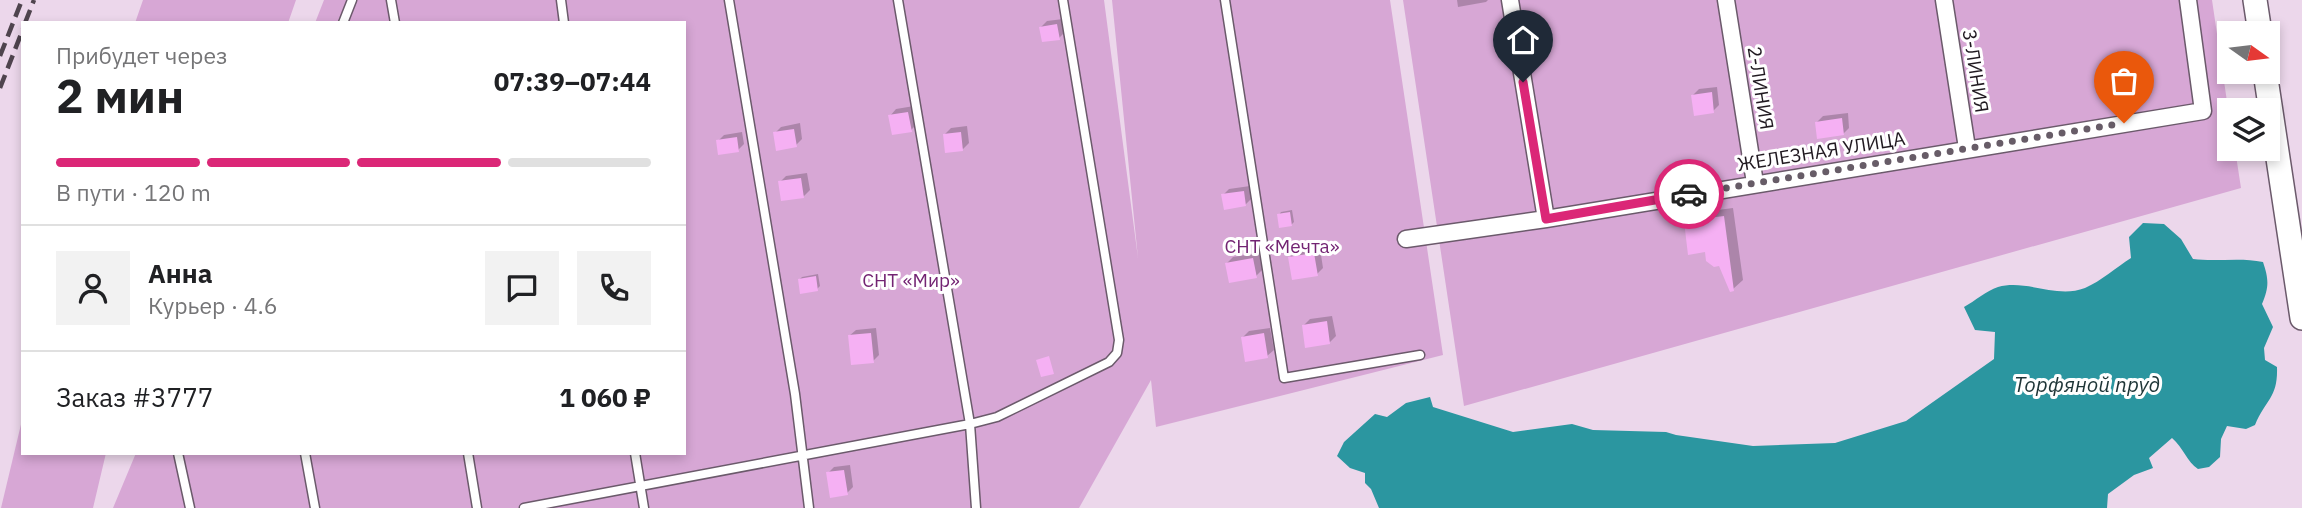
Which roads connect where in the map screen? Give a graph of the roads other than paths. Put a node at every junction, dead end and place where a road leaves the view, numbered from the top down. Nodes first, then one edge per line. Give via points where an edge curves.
1 (352, 0) edge
2 (391, 0) edge
3 (561, 0) edge
4 (729, 0) edge
5 (898, 0) edge
6 (1063, 0) edge
7 (1225, 0) edge
8 (1510, 0) edge
9 (1726, 0) edge
10 (1944, 0) edge
11 (2188, 0) edge
12 (2255, 0) edge
13 (344, 21) edge
14 (395, 21) edge
15 (564, 21) edge
16 (2258, 21) edge
17 (2267, 84) edge
18 (1967, 148) junction
19 (1755, 183) junction
20 (1546, 219) junction
21 (1405, 239) dead end
22 (2302, 318) edge
23 (1420, 355) dead end
24 (970, 424) junction
25 (178, 455) edge
26 (305, 455) edge
27 (468, 455) edge
28 (635, 455) edge
29 (803, 455) junction
30 (641, 485) junction
31 (190, 508) edge
32 (315, 508) edge
33 (477, 508) edge
34 (524, 508) edge
35 (644, 508) edge
36 (809, 508) edge
37 (976, 508) edge

1 - 13 lane
2 - 14 lane
3 - 15 lane
4 - 29 lane
5 - 24 lane
6 - 24 lane via 1119,340 1117,353 1110,362 1029,402
7 - 23 lane via 1284,378
8 - 20 street
9 - 19 street, 2-ЛИНИЯ
10 - 18 street, 3-ЛИНИЯ
11 - 18 street, ЖЕЛЕЗНАЯ УЛИЦА via 2203,111
12 - 16 street
17 - 22 street
18 - 19 street, ЖЕЛЕЗНАЯ УЛИЦА
19 - 20 street, ЖЕЛЕЗНАЯ УЛИЦА
20 - 21 street, ЖЕЛЕЗНАЯ УЛИЦА
24 - 29 lane
24 - 37 lane
25 - 31 lane
26 - 32 lane
27 - 33 lane
28 - 30 lane
29 - 30 lane
29 - 36 lane
30 - 34 lane
30 - 35 lane

